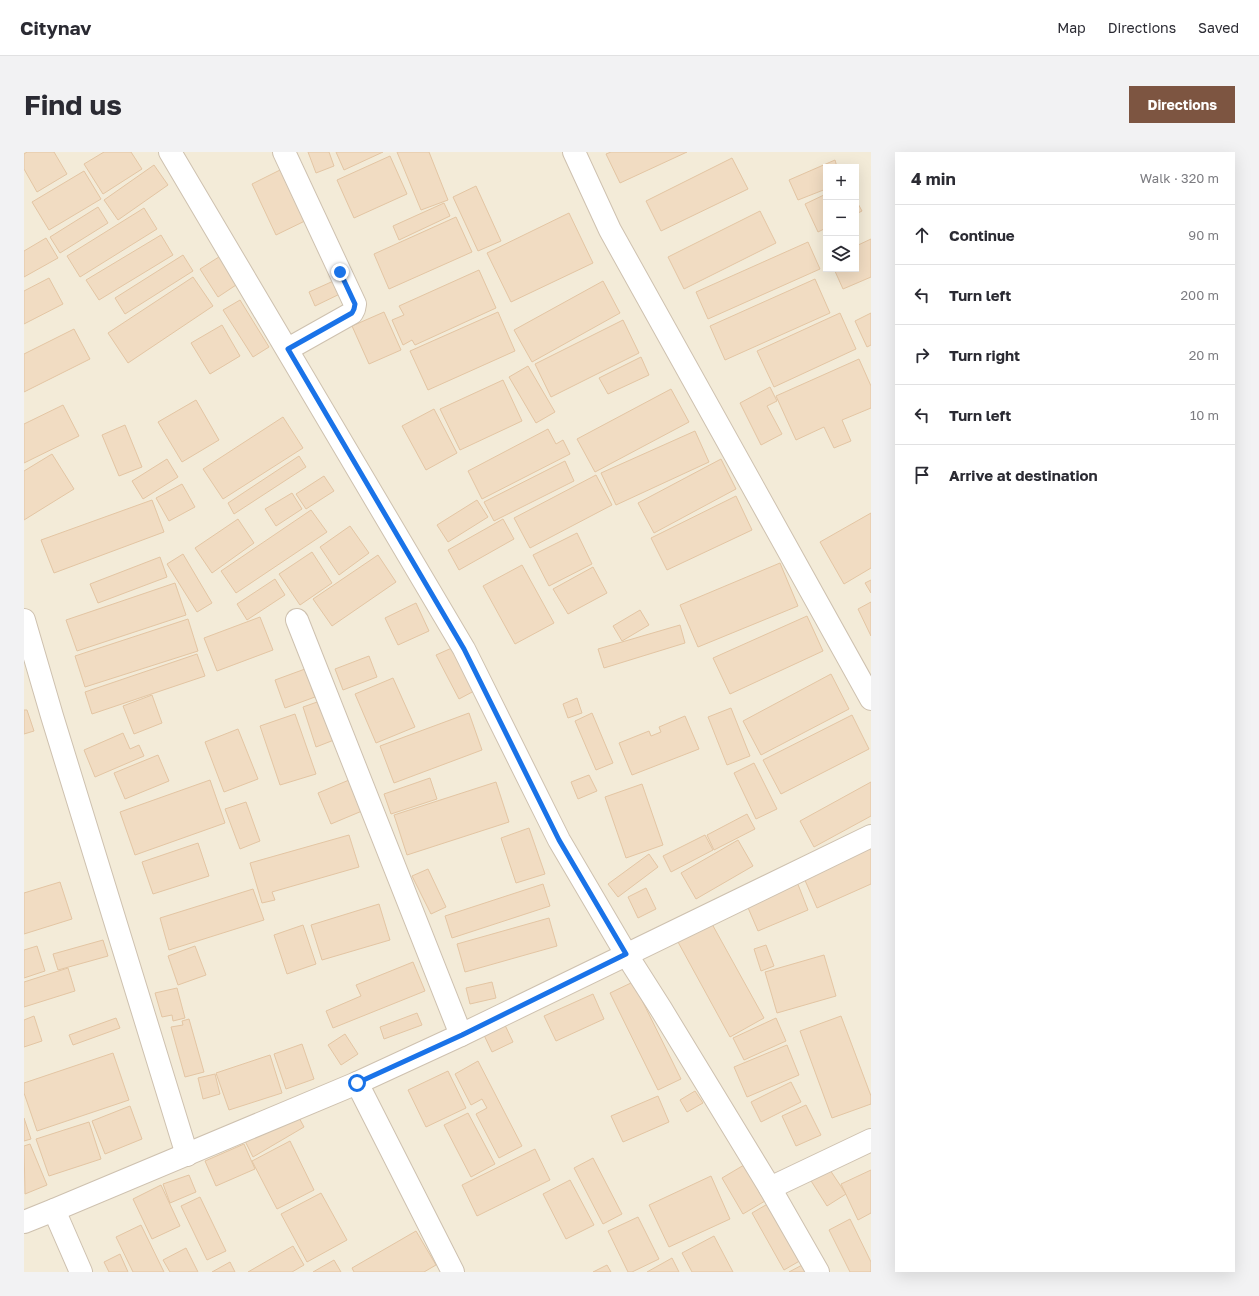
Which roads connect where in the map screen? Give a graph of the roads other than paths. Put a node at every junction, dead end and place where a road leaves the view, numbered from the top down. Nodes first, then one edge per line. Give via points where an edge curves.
1 (170, 152) edge
2 (284, 152) edge
3 (574, 152) edge
4 (288, 349) junction
5 (24, 620) edge
6 (297, 620) dead end
7 (871, 699) edge
8 (871, 836) edge
9 (626, 954) junction
10 (462, 1035) junction
11 (357, 1083) junction
12 (871, 1140) edge
13 (187, 1155) junction
14 (770, 1188) junction
15 (54, 1210) junction
16 (24, 1222) edge
17 (81, 1272) edge
18 (453, 1272) edge
19 (818, 1272) edge

1 - 4 street
2 - 4 street via 355,304 352,313
3 - 7 street via 610,230
4 - 9 street via 464,649 559,840
5 - 13 street
6 - 10 street
8 - 9 street
9 - 10 street
9 - 14 street
10 - 11 street
11 - 13 street
11 - 18 street
12 - 14 street
13 - 15 street
14 - 19 street
15 - 16 street
15 - 17 street

